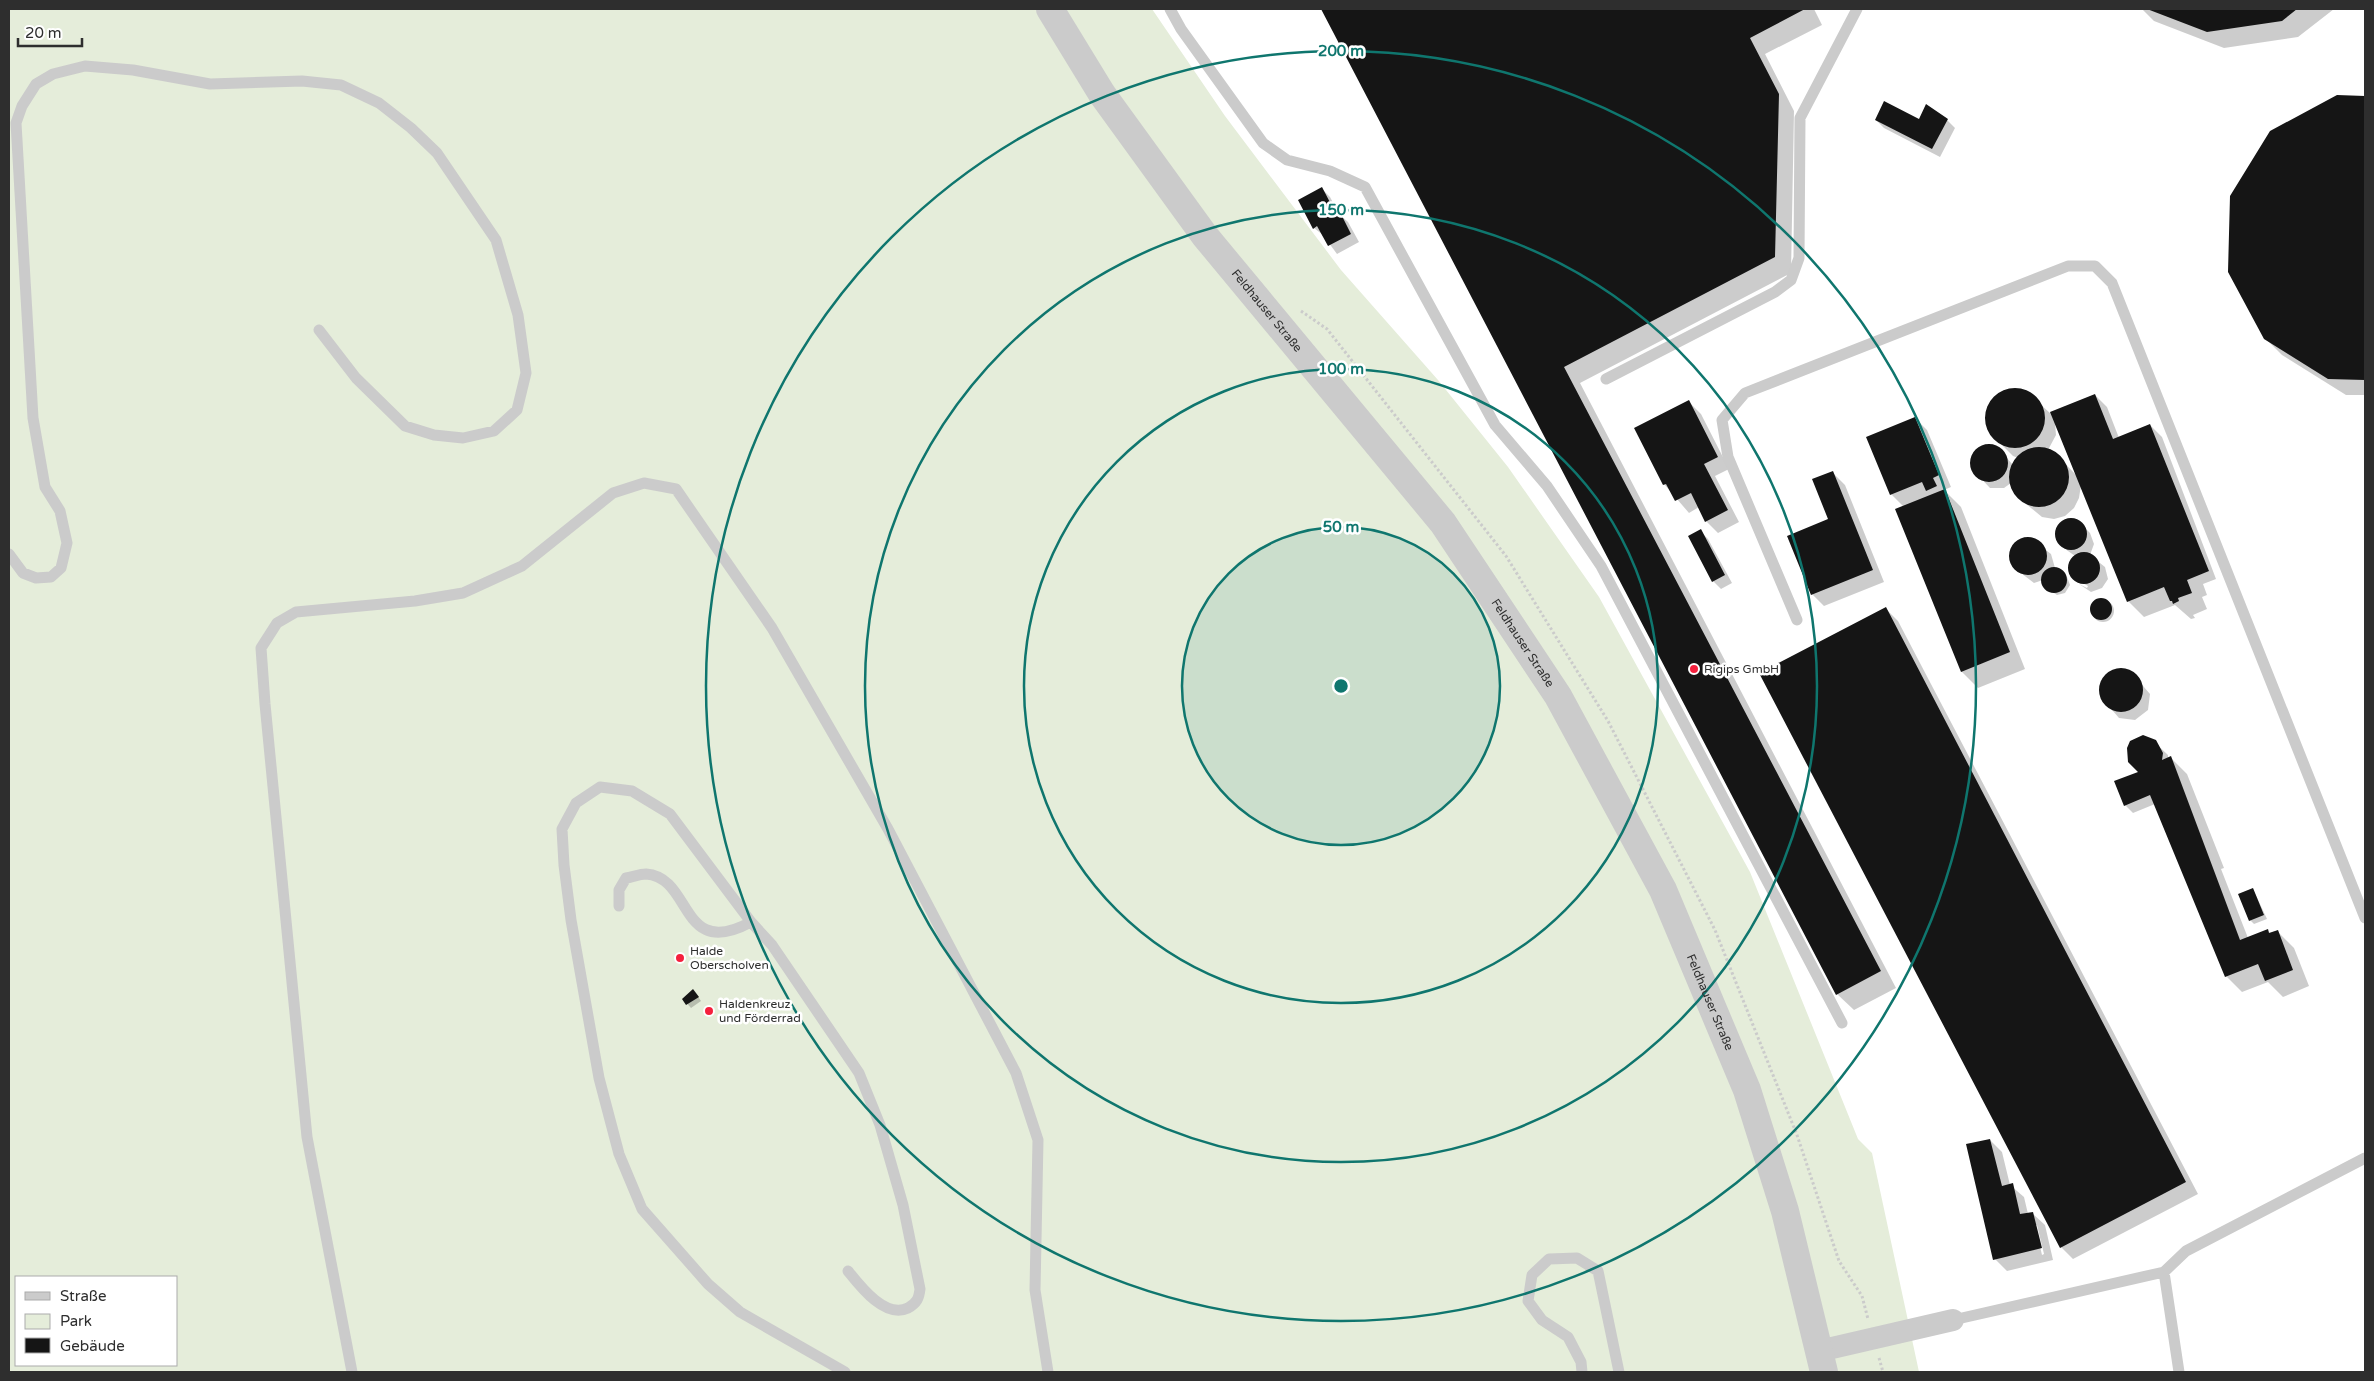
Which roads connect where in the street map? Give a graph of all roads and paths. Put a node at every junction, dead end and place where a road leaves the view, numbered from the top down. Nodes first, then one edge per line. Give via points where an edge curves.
1 (1050, 9) edge
2 (1170, 9) edge
3 (1857, 9) edge
4 (319, 330) dead end
5 (1606, 378) dead end
6 (9, 554) edge
7 (1797, 620) dead end
8 (619, 906) dead end
9 (2365, 918) edge
10 (751, 922) junction
11 (1842, 1024) dead end
12 (2365, 1158) edge
13 (848, 1271) dead end
14 (2164, 1272) junction
15 (1954, 1320) joint
16 (1821, 1362) edge
17 (352, 1372) edge
18 (845, 1372) edge
19 (1048, 1372) edge
20 (1582, 1372) edge
21 (1620, 1372) edge
22 (2179, 1372) edge

1 - 16 street, Feldhauser Straße via 1102,94 1205,236 1443,523 1558,696 1663,890 1747,1090 1785,1211
2 - 11 lane via 1263,143 1287,160 1330,171 1365,187 1495,425 1547,486 1600,566
3 - 5 lane via 1800,118 1799,258 1791,280 1775,292
4 - 6 lane via 356,378 405,426 434,435 463,438 494,431 517,410 526,373 518,315 496,240 436,153 411,128 378,103 341,84 302,81 210,84 133,70 85,66 53,74 36,84 16,123 33,418 45,488 60,511 67,543 62,568 51,577 36,578 23,573
7 - 9 lane via 1728,457 1722,420 1745,393 2068,266 2095,266 2112,283
8 - 10 lane via 619,890 626,878 646,874 665,882 700,927 717,934
10 - 13 lane via 772,945 860,1073 880,1125 903,1205 920,1289 919,1298 915,1305 905,1309 886,1306 869,1296
10 - 18 lane via 670,814 632,791 600,786 576,803 562,829 571,920 599,1078 619,1154 642,1209 708,1284 740,1312
12 - 14 lane via 2186,1250
14 - 15 lane
14 - 22 lane
15 - 16 street
17 - 19 lane via 307,1137 261,648 277,623 296,612 415,601 463,593 522,566 613,493 644,482 676,489 772,628 888,829 1016,1073 1038,1140 1034,1290
20 - 21 lane via 1581,1362 1568,1337 1542,1320 1528,1301 1532,1275 1549,1259 1577,1258 1598,1271

